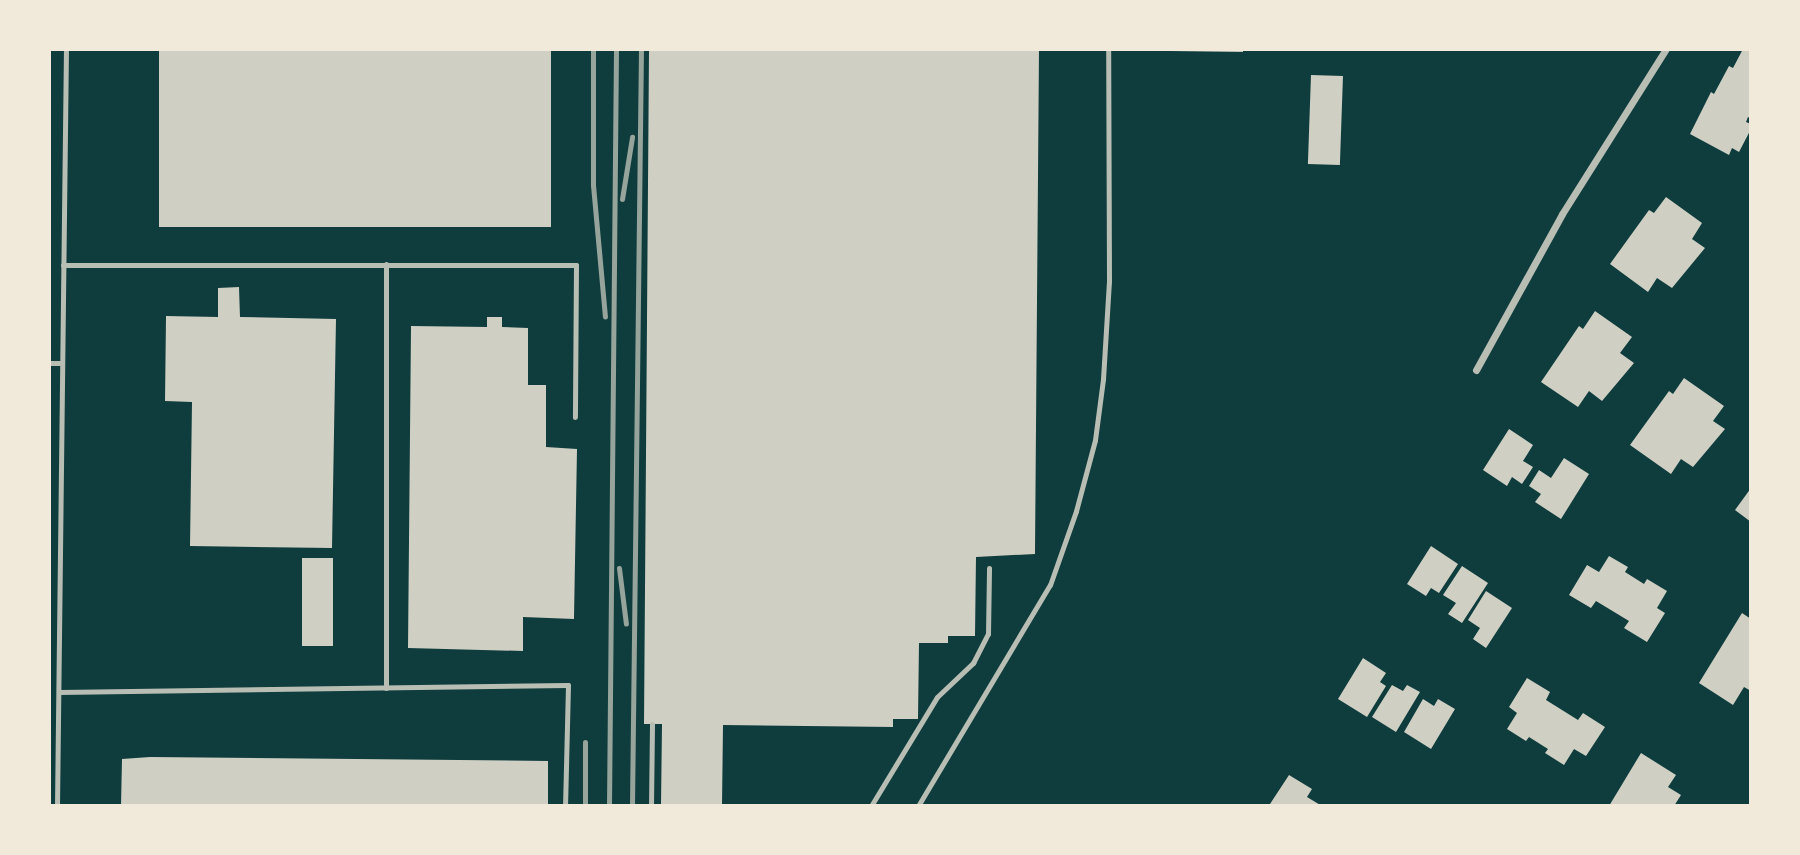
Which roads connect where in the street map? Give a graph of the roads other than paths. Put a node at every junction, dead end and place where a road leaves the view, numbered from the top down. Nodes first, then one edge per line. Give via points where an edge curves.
1 (65, 49) edge
2 (1108, 49) edge
3 (1666, 49) edge
4 (63, 264) junction
5 (386, 264) junction
6 (49, 363) edge
7 (62, 363) junction
8 (1476, 370) dead end
9 (575, 417) dead end
10 (989, 568) dead end
11 (386, 688) junction
12 (59, 692) junction
13 (652, 724) dead end
14 (57, 806) edge
15 (565, 806) edge
16 (651, 806) edge
17 (871, 806) edge
18 (918, 806) edge

1 - 4 lane
2 - 18 lane via 1109,282 1103,379 1092,452 1050,585
3 - 8 street via 1562,214
4 - 5 lane
4 - 7 lane
5 - 9 lane via 576,265
5 - 11 lane
6 - 7 lane
7 - 12 lane
10 - 17 lane via 988,634 973,663 937,697
11 - 12 lane
11 - 15 lane via 568,685
12 - 14 lane
13 - 16 lane

